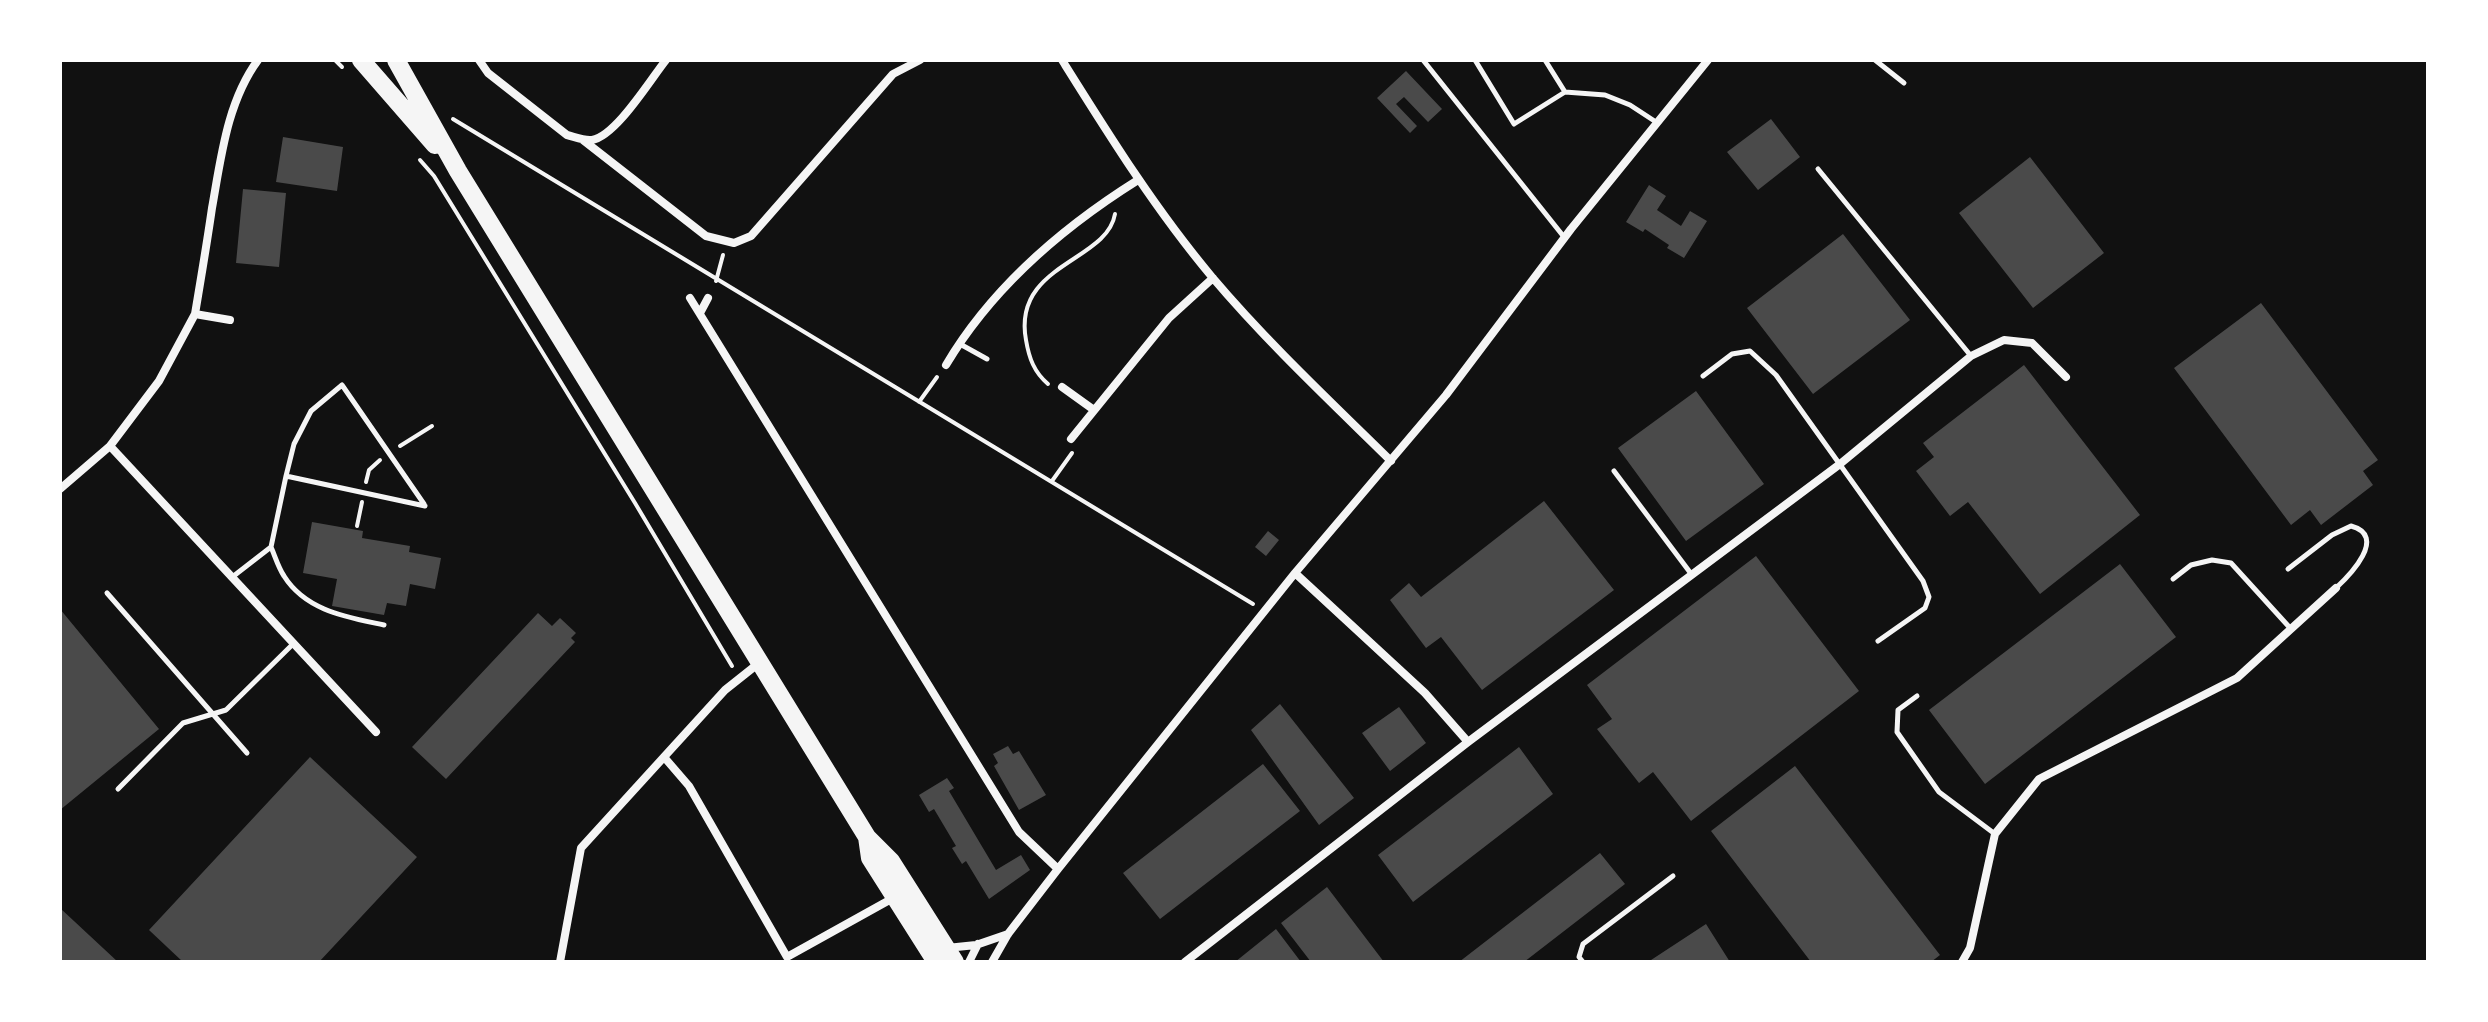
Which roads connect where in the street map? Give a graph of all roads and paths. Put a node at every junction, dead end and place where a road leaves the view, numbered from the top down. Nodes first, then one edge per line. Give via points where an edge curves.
1 (258, 60) edge
2 (335, 60) edge
3 (361, 60) edge
4 (396, 60) edge
5 (479, 60) edge
6 (666, 60) edge
7 (920, 60) edge
8 (1062, 60) edge
9 (1423, 60) edge
10 (1475, 60) edge
11 (1545, 60) edge
12 (1708, 60) edge
13 (1875, 60) edge
14 (343, 68) dead end
15 (1904, 83) dead end
16 (1565, 92) junction
17 (418, 98) junction
18 (1656, 122) junction
19 (583, 140) junction
20 (413, 151) dead end
21 (1818, 169) dead end
22 (458, 171) junction
23 (1138, 180) junction
24 (1111, 196) junction
25 (1564, 237) junction
26 (727, 241) junction
27 (1213, 278) junction
28 (717, 279) junction
29 (690, 298) dead end
30 (708, 298) dead end
31 (700, 313) junction
32 (195, 314) junction
33 (230, 320) dead end
34 (959, 344) junction
35 (1971, 356) junction
36 (987, 359) dead end
37 (946, 365) joint
38 (1703, 376) dead end
39 (2066, 377) dead end
40 (1062, 387) joint
41 (919, 402) junction
42 (1094, 410) junction
43 (1071, 439) joint
44 (110, 446) junction
45 (1391, 461) junction
46 (1840, 464) junction
47 (1614, 471) dead end
48 (286, 476) junction
49 (1051, 482) junction
50 (60, 489) edge
51 (271, 547) junction
52 (2288, 569) dead end
53 (1295, 573) junction
54 (1692, 576) junction
55 (231, 578) junction
56 (2173, 579) dead end
57 (2336, 588) joint
58 (107, 593) dead end
59 (1265, 611) junction
60 (384, 625) dead end
61 (2291, 629) junction
62 (1878, 641) dead end
63 (293, 644) junction
64 (760, 663) junction
65 (739, 679) junction
66 (1917, 696) dead end
67 (212, 715) junction
68 (376, 732) dead end
69 (1468, 742) junction
70 (247, 753) dead end
71 (664, 757) junction
72 (118, 789) dead end
73 (1995, 834) junction
74 (867, 837) junction
75 (1058, 869) junction
76 (1673, 876) dead end
77 (895, 897) junction
78 (1008, 934) junction
79 (978, 944) junction
80 (945, 957) edge
81 (788, 959) edge
82 (560, 962) edge
83 (969, 962) edge
84 (992, 962) edge
85 (1185, 962) edge
86 (1583, 962) edge
87 (1962, 962) edge

1 - 32 street via 233,109 222,151
2 - 14 path
3 - 22 main road
4 - 17 main road
5 - 19 street via 488,73 567,135
6 - 19 street via 612,129
7 - 26 street via 893,74 751,236
8 - 23 street
9 - 25 lane
10 - 16 lane via 1514,124
11 - 16 lane
12 - 18 street
13 - 15 lane
16 - 18 lane via 1605,95
17 - 22 main road
17 - 28 path
18 - 25 street
19 - 26 street via 706,236
20 - 65 path via 498,279
21 - 35 lane
22 - 64 main road
23 - 24 street
23 - 27 street
24 - 34 street via 1037,256
24 - 40 path via 1115,206 1110,226 1045,280 1026,308 1024,332 1033,365 1049,385
25 - 45 street
26 - 28 path
27 - 42 street via 1169,318
27 - 45 street
28 - 41 path
29 - 31 street
30 - 31 street
31 - 75 street via 1019,832
32 - 33 street
32 - 44 street via 159,381
34 - 36 lane
34 - 37 street
35 - 39 street via 2004,340 2032,343
35 - 46 street
37 - 41 path
38 - 46 lane via 1732,354 1750,351 1776,375
40 - 42 street
41 - 49 path
42 - 43 street
43 - 49 path via 1074,450
44 - 50 street
44 - 55 street
45 - 53 street
46 - 54 street
46 - 62 lane via 1929,597 1925,608
47 - 54 lane
48 - 48 lane via 294,444 311,411 342,385 425,506
48 - 51 lane
49 - 59 path
51 - 55 lane
51 - 60 lane via 284,577 305,599 335,615
52 - 57 lane via 2332,535 2358,528 2365,541 2362,559
53 - 59 street
53 - 69 street via 1425,693
54 - 69 street
55 - 63 street
56 - 61 lane via 2191,565 2231,563
57 - 61 street
58 - 67 lane
59 - 75 street
61 - 73 street via 2237,678 2039,779
63 - 67 lane via 226,710
63 - 68 street
64 - 65 street
64 - 74 main road
65 - 71 street
66 - 73 lane via 1898,710 1897,732 1939,792
67 - 70 lane
67 - 72 lane via 183,723
69 - 85 street
71 - 81 street via 689,786
71 - 82 street via 581,848
73 - 87 street via 1970,948
74 - 77 main road via 870,858
74 - 80 main road via 891,861
75 - 78 street
76 - 86 lane via 1583,944
77 - 80 main road
77 - 81 street
78 - 79 street
78 - 84 street
79 - 80 street
79 - 83 street

